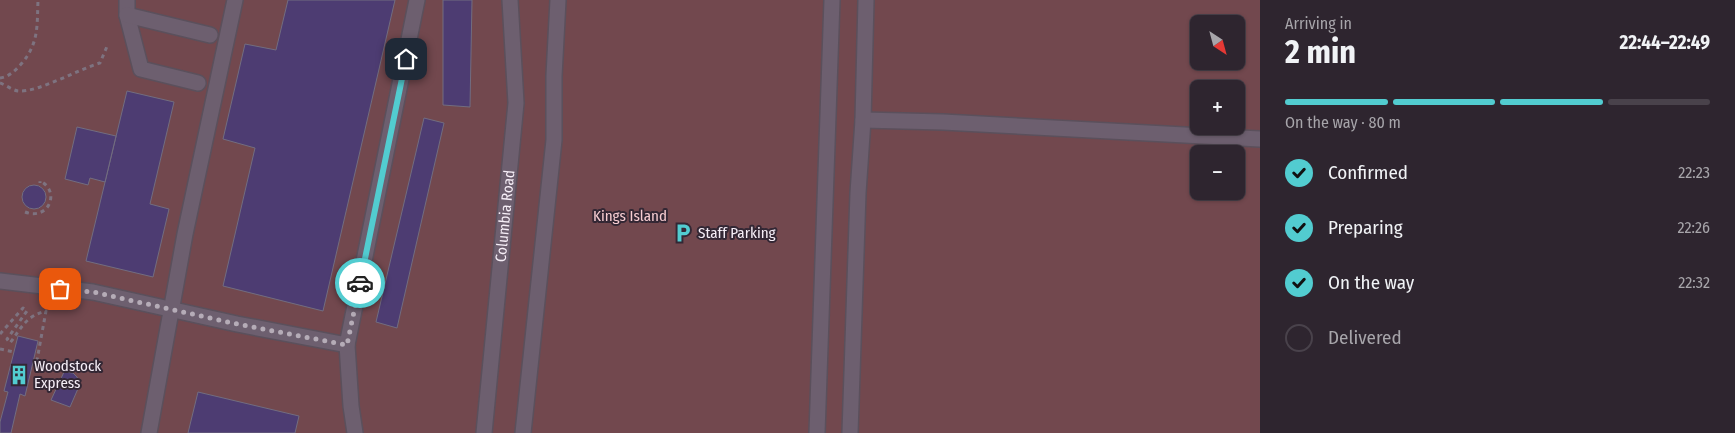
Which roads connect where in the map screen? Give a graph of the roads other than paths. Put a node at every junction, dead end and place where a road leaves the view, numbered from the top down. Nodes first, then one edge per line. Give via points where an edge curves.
1 (235, 0) edge
2 (417, 0) edge
3 (510, 0) edge
4 (558, 0) edge
5 (832, 0) edge
6 (866, 0) edge
7 (127, 7) edge
8 (210, 35) dead end
9 (198, 83) dead end
10 (863, 120) junction
11 (1260, 139) edge
12 (0, 281) edge
13 (171, 309) junction
14 (347, 345) junction
15 (149, 433) edge
16 (355, 433) edge
17 (484, 433) edge
18 (524, 433) edge
19 (816, 433) edge
20 (850, 433) edge

1 - 13 lane
2 - 14 lane
3 - 17 lane, Columbia Road via 516,103
4 - 18 lane via 554,140
5 - 19 lane
6 - 10 lane
7 - 8 lane
7 - 9 lane via 141,69
10 - 11 lane
10 - 20 lane
12 - 13 lane via 93,292
13 - 14 lane
13 - 15 lane
14 - 16 lane

